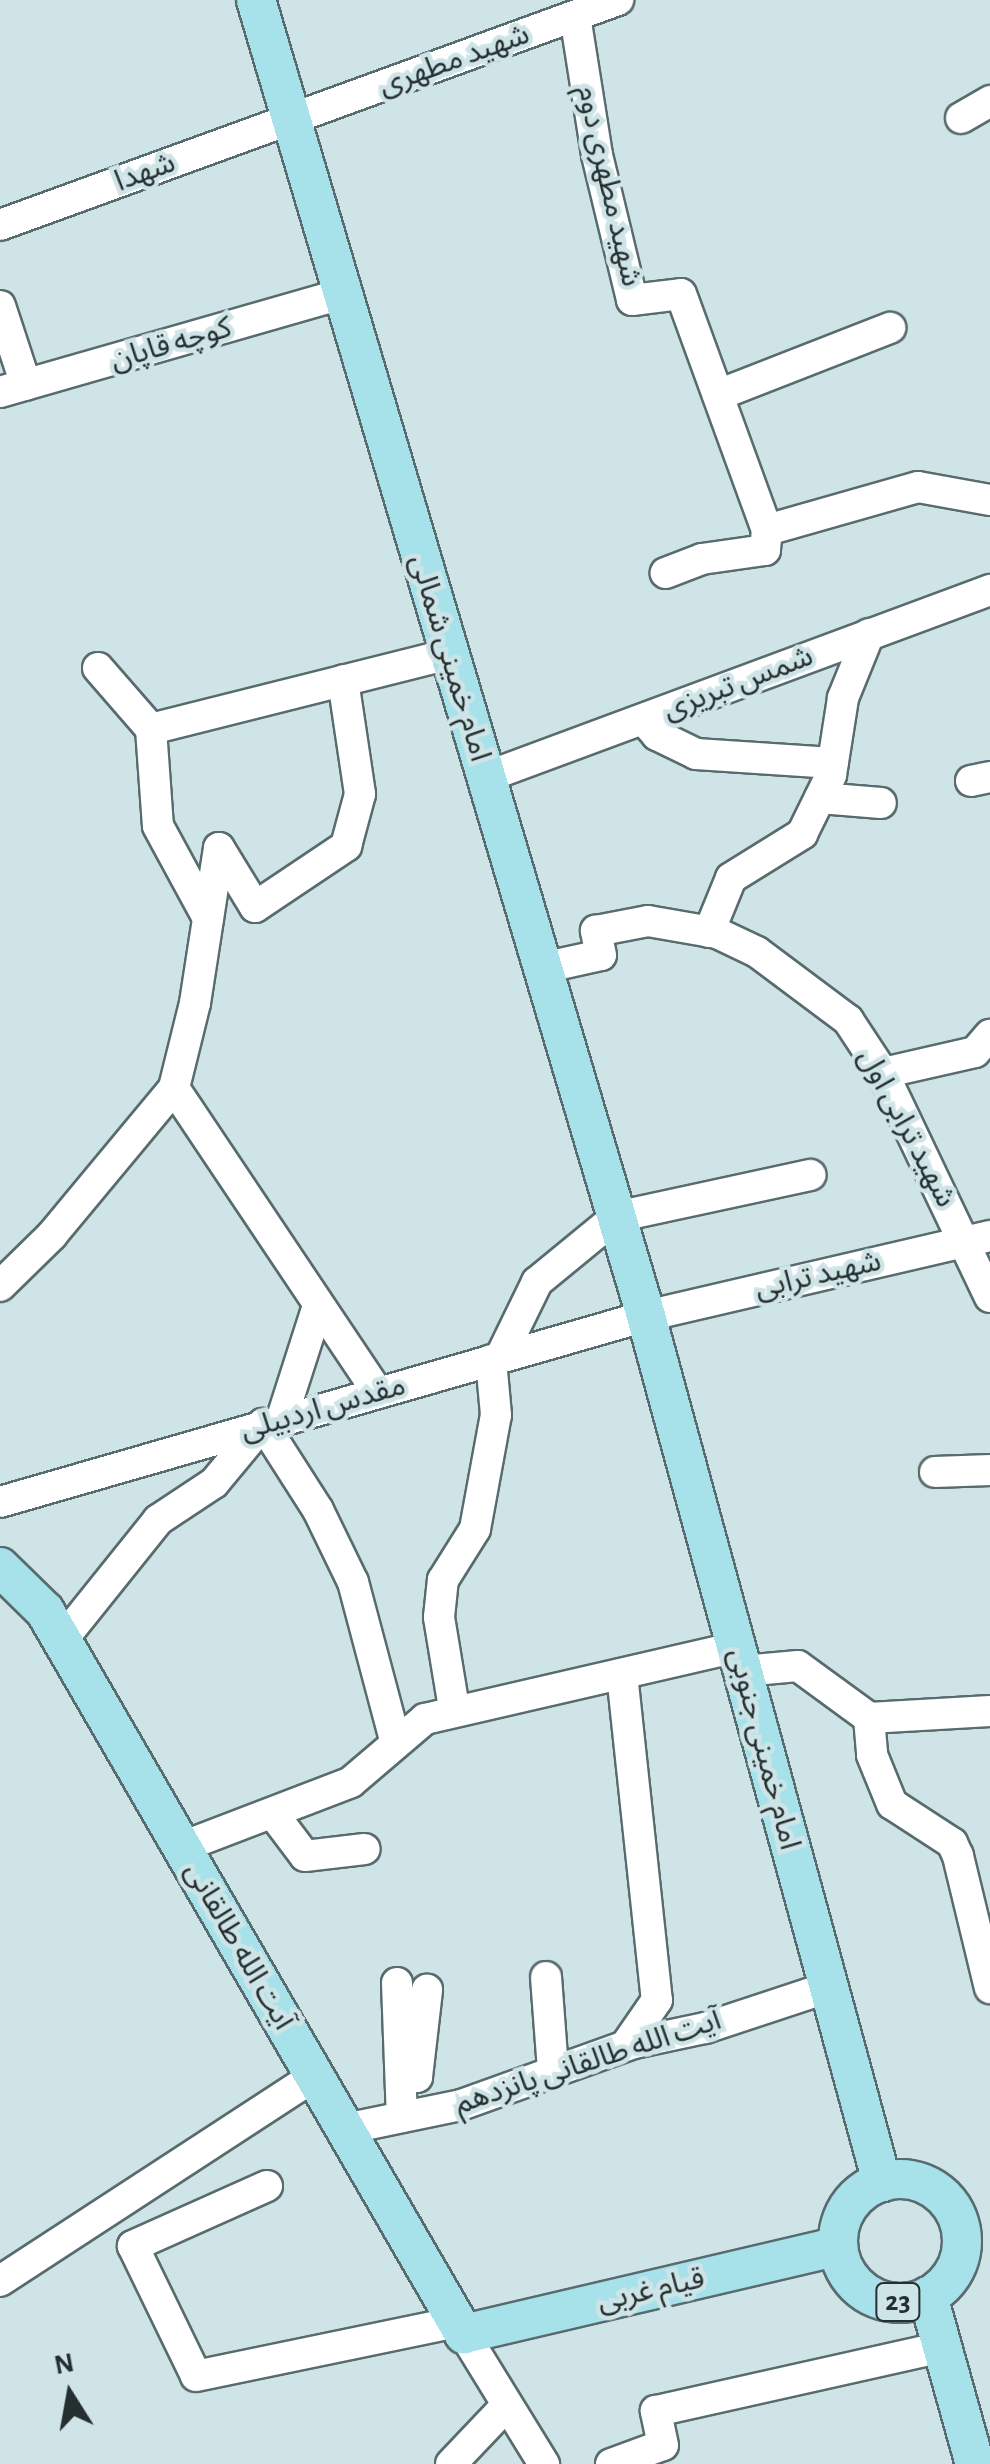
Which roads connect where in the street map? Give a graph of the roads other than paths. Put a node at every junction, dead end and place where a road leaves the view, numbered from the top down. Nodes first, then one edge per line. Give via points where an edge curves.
1 (256, 0) edge
2 (618, 0) edge
3 (575, 16) junction
4 (990, 101) edge
5 (960, 118) dead end
6 (290, 119) junction
7 (0, 226) edge
8 (342, 294) junction
9 (0, 306) edge
10 (890, 328) dead end
11 (13, 388) edge
12 (718, 396) junction
13 (990, 500) edge
14 (767, 530) junction
15 (666, 573) dead end
16 (990, 590) edge
17 (868, 634) junction
18 (449, 654) junction
19 (98, 668) dead end
20 (343, 680) junction
21 (644, 720) junction
22 (151, 729) junction
23 (832, 764) junction
24 (486, 777) junction
25 (820, 798) junction
26 (881, 802) dead end
27 (208, 918) junction
28 (709, 932) junction
29 (542, 968) junction
30 (990, 1035) edge
31 (883, 1073) junction
32 (174, 1088) junction
33 (811, 1176) dead end
34 (616, 1216) junction
35 (978, 1238) edge
36 (0, 1286) edge
37 (990, 1296) edge
38 (317, 1309) junction
39 (646, 1316) junction
40 (496, 1359) junction
41 (378, 1393) junction
42 (272, 1422) junction
43 (990, 1470) edge
44 (936, 1472) dead end
45 (0, 1502) edge
46 (0, 1568) edge
47 (62, 1640) junction
48 (739, 1659) junction
49 (622, 1674) junction
50 (454, 1708) junction
51 (990, 1711) edge
52 (869, 1718) junction
53 (395, 1740) junction
54 (274, 1816) junction
55 (182, 1848) junction
56 (365, 1849) dead end
57 (978, 1892) edge
58 (546, 1976) dead end
59 (412, 1987) dead end
60 (829, 1987) junction
61 (990, 1988) edge
62 (626, 2045) junction
63 (553, 2070) junction
64 (314, 2076) junction
65 (402, 2117) junction
66 (345, 2129) junction
67 (882, 2182) junction
68 (267, 2186) dead end
69 (976, 2225) edge
70 (838, 2246) junction
71 (0, 2282) edge
72 (928, 2296) junction
73 (460, 2328) junction
74 (942, 2346) junction
75 (507, 2405) junction
76 (451, 2464) edge
77 (544, 2464) edge
78 (611, 2464) edge
79 (975, 2464) edge

1 - 6 main road, امام خمینی شمالی
2 - 3 street, شهید مطهری
3 - 6 street, شهید مطهری
3 - 12 street, شهید مطهری دوم via 596,155 632,300 681,294
4 - 5 street
6 - 7 street, شهدا
6 - 8 main road, امام خمینی شمالی
8 - 11 street, کوچه قاپان
8 - 18 main road, امام خمینی شمالی
9 - 11 street
10 - 12 street
12 - 14 street, شهید مطهری دوم
13 - 14 street via 918,486
14 - 15 street via 765,550 702,559
16 - 17 street, شمس تبریزی
17 - 21 street, شمس تبریزی
17 - 23 street via 843,698
18 - 20 street
18 - 24 main road, امام خمینی شمالی
19 - 22 street
20 - 22 street
20 - 27 street via 360,794 346,846 255,907 218,848
21 - 23 street via 657,735 696,754
21 - 24 street, شمس تبریزی
22 - 27 street via 158,826
23 - 25 street
24 - 29 main road, امام خمینی شمالی
25 - 26 street
25 - 28 street via 802,834 731,878
27 - 32 street
28 - 29 street, شهید ترابی اول via 648,922 596,931 601,954
28 - 31 street, شهید ترابی اول via 757,952 848,1020
29 - 34 main road, امام خمینی شمالی
30 - 31 street via 974,1052
31 - 35 street, شهید ترابی اول
32 - 36 street via 52,1236
32 - 38 street
33 - 34 street
34 - 39 main road, امام خمینی شمالی
34 - 40 street via 537,1282
35 - 37 street, شهید ترابی اول
35 - 39 street, شهید ترابی
38 - 41 street
38 - 42 street
39 - 40 street, مقدس اردبیلی
39 - 48 main road, امام خمینی جنوبی
40 - 41 street, مقدس اردبیلی
40 - 50 street via 496,1415 476,1530 444,1580 438,1617
41 - 42 street, مقدس اردبیلی
42 - 45 street, مقدس اردبیلی
42 - 47 street via 214,1482 158,1520
42 - 53 street via 353,1582
43 - 44 street
46 - 47 main road, آیت الله طالقانی via 46,1612
47 - 55 main road, آیت الله طالقانی
48 - 49 street
48 - 52 street via 798,1666
48 - 60 main road, امام خمینی جنوبی
49 - 50 street
49 - 62 street via 657,2000
50 - 53 street
51 - 52 street
52 - 57 street via 872,1755 892,1804 952,1843
53 - 54 street via 351,1782
54 - 55 street
54 - 56 street via 306,1856
55 - 64 main road, آیت الله طالقانی
57 - 61 street
58 - 63 street
59 - 65 street
60 - 62 street, آیت الله طالقانی پانزدهم
60 - 67 main road, امام خمینی جنوبی
62 - 63 street, آیت الله طالقانی پانزدهم
63 - 65 street, آیت الله طالقانی پانزدهم via 461,2105
64 - 66 main road, آیت الله طالقانی
64 - 71 street
65 - 66 street, آیت الله طالقانی پانزدهم
66 - 73 main road, آیت الله طالقانی
67 - 69 main road, 23 via 923,2183
67 - 70 main road via 848,2206
68 - 73 street via 132,2246 196,2376
69 - 72 main road, 23 via 956,2268
70 - 72 main road, 23 via 843,2266 870,2295 909,2302
70 - 73 main road, قیام غربی
72 - 74 main road, 23
73 - 75 street
74 - 78 street via 656,2411 663,2445
74 - 79 main road, 23
75 - 76 street
75 - 77 street

